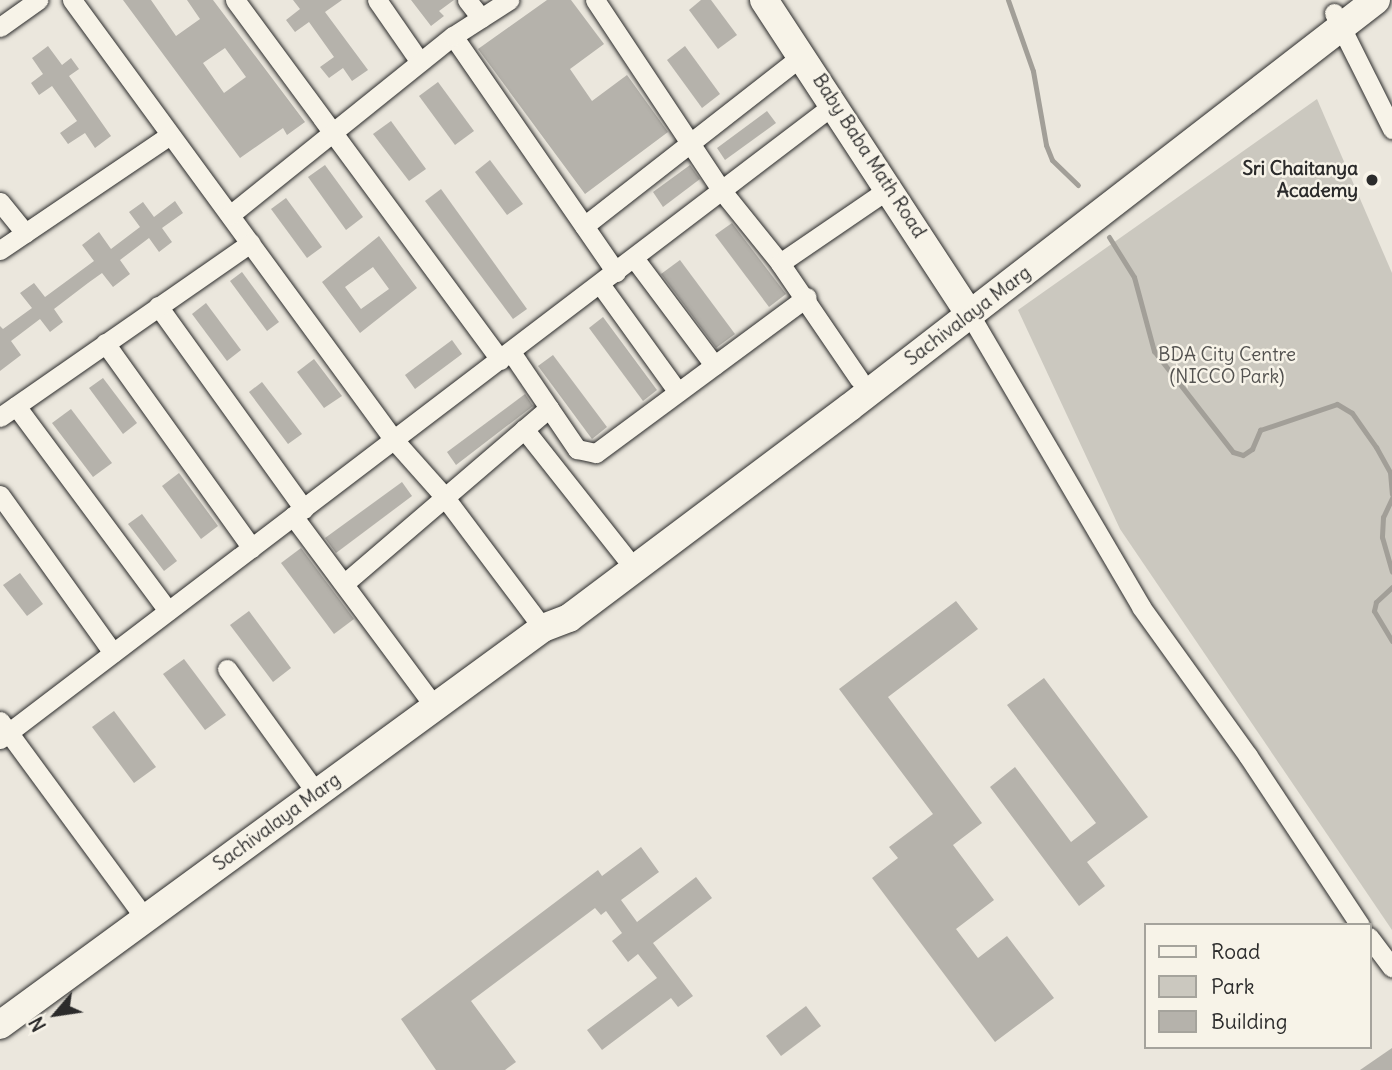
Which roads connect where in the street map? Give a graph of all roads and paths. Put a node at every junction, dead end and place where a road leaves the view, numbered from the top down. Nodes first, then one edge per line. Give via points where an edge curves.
1 (38, 0) edge
2 (72, 0) edge
3 (235, 0) edge
4 (377, 0) edge
5 (467, 0) edge
6 (509, 0) edge
7 (594, 0) edge
8 (764, 0) edge
9 (1376, 0) edge
10 (1343, 13) edge
11 (481, 18) junction
12 (0, 27) edge
13 (453, 36) junction
14 (804, 54) junction
15 (420, 62) junction
16 (833, 105) junction
17 (1392, 129) edge
18 (332, 131) junction
19 (170, 135) junction
20 (689, 142) junction
21 (890, 188) junction
22 (722, 191) junction
23 (0, 202) edge
24 (230, 215) junction
25 (584, 226) junction
26 (25, 233) junction
27 (250, 243) junction
28 (0, 250) edge
29 (634, 258) junction
30 (780, 263) junction
31 (616, 272) junction
32 (600, 284) junction
33 (807, 297) junction
34 (158, 306) junction
35 (966, 308) junction
36 (105, 343) junction
37 (506, 356) junction
38 (714, 365) junction
39 (859, 379) junction
40 (678, 392) junction
41 (549, 408) junction
42 (8, 411) edge
43 (524, 429) junction
44 (394, 440) junction
45 (0, 495) edge
46 (443, 495) junction
47 (299, 512) junction
48 (252, 548) junction
49 (625, 556) junction
50 (346, 582) junction
51 (169, 611) junction
52 (548, 624) junction
53 (113, 653) junction
54 (227, 669) dead end
55 (435, 707) junction
56 (3, 731) edge
57 (317, 794) junction
58 (144, 917) junction
59 (1359, 923) edge
60 (1371, 940) edge
61 (1392, 967) edge
62 (0, 1026) edge

1 - 12 street
2 - 19 street
3 - 18 street
4 - 15 street
5 - 11 street
6 - 11 street
7 - 20 street
8 - 14 main road, Baby Baba Math Road
9 - 10 main road, Sachivalaya Marg
10 - 17 street
10 - 35 main road, Sachivalaya Marg
11 - 13 street
13 - 15 street
13 - 25 street
14 - 16 main road, Baby Baba Math Road
14 - 20 street
15 - 18 street
16 - 21 main road, Baby Baba Math Road
16 - 22 street
18 - 24 street
18 - 37 street
19 - 24 street
19 - 26 street
20 - 22 street
20 - 25 street
21 - 30 street
21 - 35 main road, Baby Baba Math Road
22 - 29 street
22 - 30 street
23 - 26 street
24 - 27 street
25 - 31 street
26 - 28 street
27 - 34 street
27 - 44 street
29 - 31 street
29 - 38 street
30 - 33 street
31 - 32 street
32 - 37 street
32 - 40 street
33 - 38 street
33 - 39 street
34 - 36 street
34 - 47 street
35 - 39 main road, Sachivalaya Marg
35 - 52 main road, Sachivalaya Marg via 569,618
35 - 59 street via 1142,607 1241,745
36 - 42 street
36 - 48 street
37 - 41 street
37 - 44 street
38 - 40 street
39 - 49 main road, Sachivalaya Marg
40 - 41 street via 596,453 577,449
41 - 43 street
42 - 51 street
43 - 46 street
43 - 49 street
44 - 46 street
44 - 47 street
45 - 53 street
46 - 50 street
46 - 52 street
47 - 48 street
47 - 50 street
48 - 51 street
49 - 52 main road, Sachivalaya Marg via 558,604
50 - 55 street
51 - 53 street
52 - 55 main road, Sachivalaya Marg
53 - 56 street
54 - 57 street
55 - 57 main road, Sachivalaya Marg
56 - 58 street
57 - 58 main road, Sachivalaya Marg
58 - 62 main road, Sachivalaya Marg
60 - 61 street

